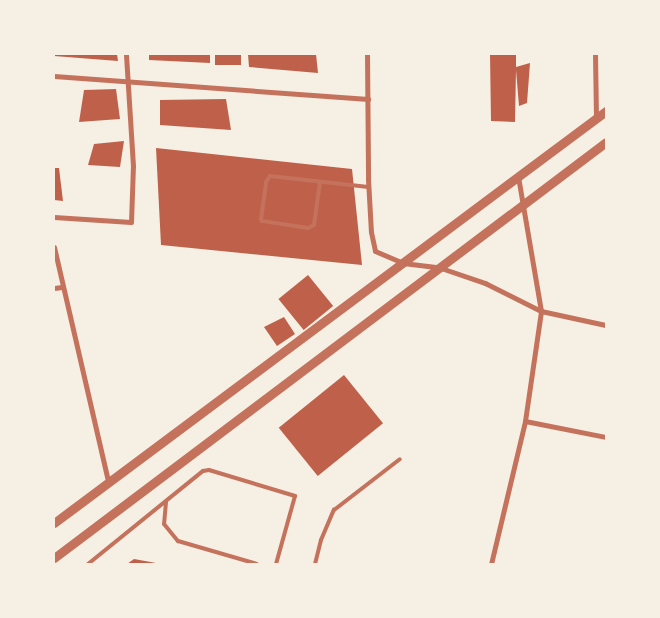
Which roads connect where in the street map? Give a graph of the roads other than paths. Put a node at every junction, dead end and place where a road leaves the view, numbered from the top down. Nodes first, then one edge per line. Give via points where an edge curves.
1 (126, 54) edge
2 (367, 54) edge
3 (595, 54) edge
4 (54, 76) edge
5 (128, 81) junction
6 (368, 99) junction
7 (606, 111) edge
8 (596, 118) junction
9 (606, 142) edge
10 (518, 176) junction
11 (320, 182) junction
12 (368, 187) junction
13 (522, 204) junction
14 (54, 217) edge
15 (54, 247) edge
16 (403, 263) junction
17 (438, 267) junction
18 (62, 287) junction
19 (54, 288) edge
20 (541, 311) junction
21 (606, 324) edge
22 (525, 421) junction
23 (606, 437) edge
24 (400, 459) dead end
25 (108, 481) junction
26 (166, 502) junction
27 (54, 523) edge
28 (54, 558) edge
29 (88, 564) edge
30 (257, 564) edge
31 (276, 564) edge
32 (315, 564) edge
33 (491, 564) edge

1 - 5 street
2 - 6 street
3 - 8 street
4 - 5 street
5 - 6 street
5 - 14 street via 133,166 131,222
6 - 12 street
7 - 8 street
8 - 10 street
9 - 13 street
10 - 13 street
10 - 16 street
11 - 11 lane via 314,225 308,228 262,221 266,182 270,176
11 - 12 lane
12 - 16 street via 375,251
13 - 17 street
13 - 20 street
15 - 18 street
16 - 17 street
16 - 25 street
17 - 20 street via 485,284
17 - 28 street
18 - 19 street
18 - 25 street
20 - 21 street
20 - 22 street
22 - 23 street
22 - 33 street
24 - 32 lane via 334,510
25 - 27 street
26 - 29 lane
26 - 30 lane via 164,524 178,541
26 - 31 lane via 209,470 296,496

